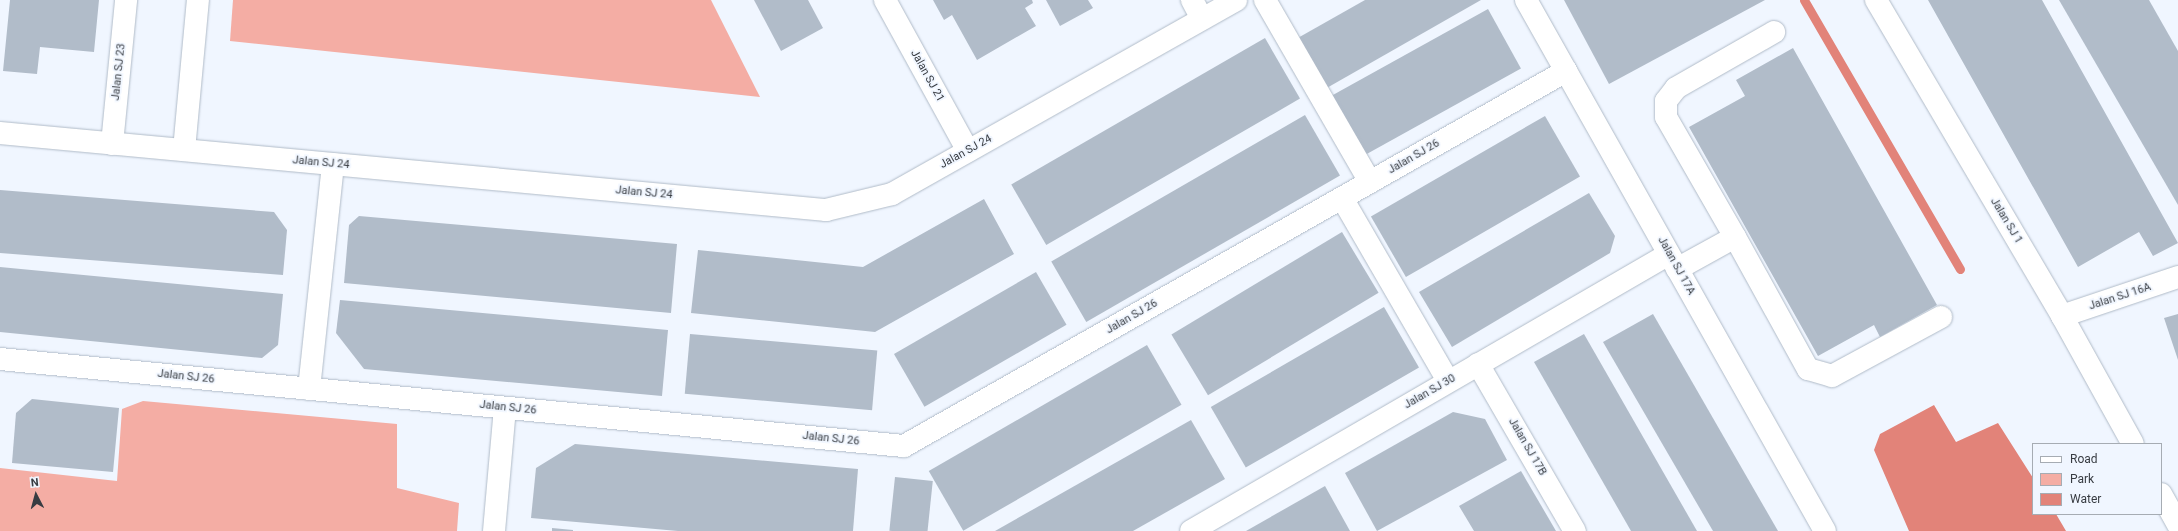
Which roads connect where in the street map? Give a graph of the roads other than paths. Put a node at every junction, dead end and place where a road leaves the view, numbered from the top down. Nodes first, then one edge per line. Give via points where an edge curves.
1 (126, 0) edge
2 (198, 0) edge
3 (885, 0) edge
4 (1192, 0) edge
5 (1236, 0) edge
6 (1265, 0) edge
7 (1526, 0) edge
8 (1876, 0) edge
9 (1202, 19) junction
10 (1774, 32) dead end
11 (1566, 71) junction
12 (0, 134) edge
13 (112, 144) junction
14 (184, 150) junction
15 (968, 151) junction
16 (333, 164) junction
17 (1370, 182) junction
18 (1342, 198) junction
19 (1736, 237) junction
20 (1673, 261) junction
21 (2178, 278) edge
22 (2062, 316) junction
23 (1941, 317) dead end
24 (0, 359) edge
25 (1478, 364) junction
26 (1448, 381) junction
27 (309, 389) junction
28 (505, 408) junction
29 (2132, 443) edge
30 (2162, 496) edge
31 (2178, 525) edge
32 (494, 531) edge
33 (1192, 531) edge
34 (1575, 531) edge
35 (1825, 531) edge

1 - 13 street, Jalan SJ 23
2 - 14 street
3 - 15 street, Jalan SJ 21
4 - 9 street
5 - 9 street, Jalan SJ 24
6 - 17 street
7 - 11 street, Jalan SJ 17A
8 - 22 street, Jalan SJ 1
9 - 15 street, Jalan SJ 24
10 - 19 street via 1676,88 1666,101 1666,117
11 - 17 street, Jalan SJ 26
11 - 20 street, Jalan SJ 17A
12 - 13 street, Jalan SJ 24
13 - 14 street, Jalan SJ 24
14 - 16 street, Jalan SJ 24
15 - 16 street, Jalan SJ 24 via 892,194 826,210
16 - 27 street
17 - 18 street, Jalan SJ 26
18 - 26 street
18 - 28 street, Jalan SJ 26 via 904,446
19 - 20 street, Jalan SJ 30
19 - 23 street via 1808,369 1832,376
20 - 25 street, Jalan SJ 30
20 - 35 street, Jalan SJ 17A
21 - 22 street, Jalan SJ 16A
22 - 29 street, Jalan SJ 1
24 - 27 street, Jalan SJ 26
25 - 26 street, Jalan SJ 30
25 - 34 street, Jalan SJ 17B
26 - 33 street, Jalan SJ 30
27 - 28 street, Jalan SJ 26
28 - 32 street
30 - 31 street

